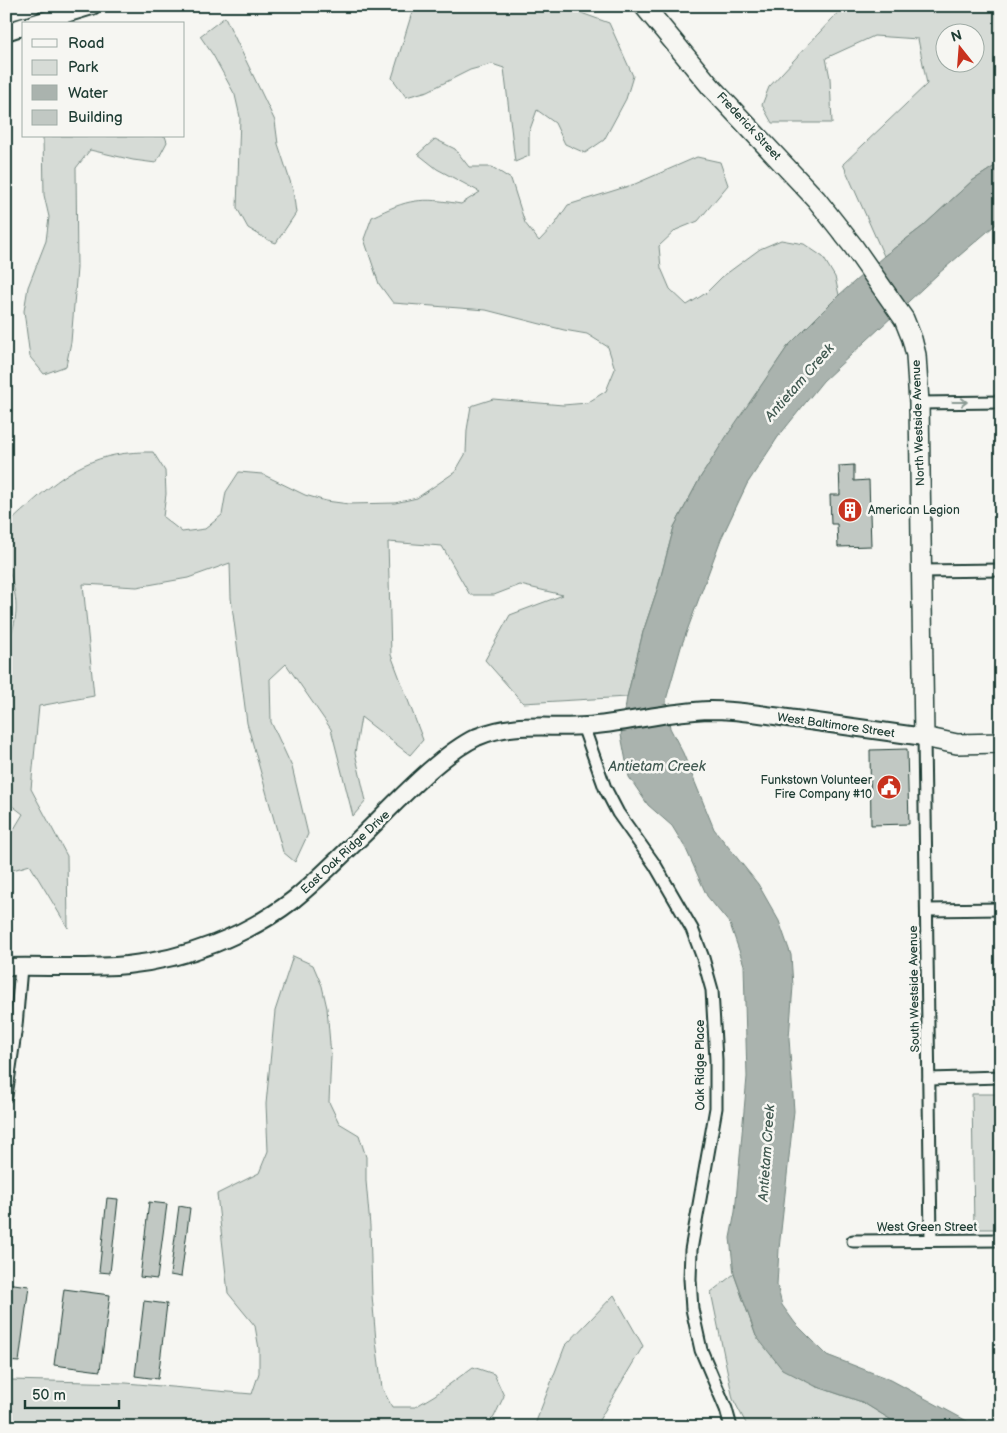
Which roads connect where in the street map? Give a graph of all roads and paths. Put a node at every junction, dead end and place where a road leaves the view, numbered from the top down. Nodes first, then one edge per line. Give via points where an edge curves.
1 (32, 6) edge
2 (92, 6) edge
3 (644, 6) edge
4 (6, 13) edge
5 (39, 22) edge
6 (22, 27) edge
7 (6, 32) edge
8 (853, 246) joint
9 (1001, 402) edge
10 (919, 403) junction
11 (1001, 570) edge
12 (921, 571) junction
13 (671, 714) joint
14 (590, 726) junction
15 (924, 737) junction
16 (1001, 743) edge
17 (1001, 909) edge
18 (927, 910) junction
19 (14, 967) edge
20 (1001, 1077) edge
21 (929, 1079) junction
22 (6, 1096) edge
23 (931, 1240) junction
24 (1001, 1240) edge
25 (853, 1241) dead end
26 (731, 1427) edge

1 - 4 street
2 - 5 street
3 - 8 main road, Frederick Street via 711,86 816,199
6 - 7 street
8 - 10 main road, North Westside Avenue via 904,319 916,355
10 -> 9 street
10 - 12 main road, North Westside Avenue
11 - 12 street
12 - 15 main road, North Westside Avenue
13 - 14 street, East Oak Ridge Drive
13 - 15 street, West Baltimore Street via 730,711
14 - 19 street, East Oak Ridge Drive via 518,727 475,738 434,768 292,900 231,937 163,959 130,964
14 - 26 street, Oak Ridge Place via 602,779 618,813 656,865 692,928 712,990 716,1108 691,1250 690,1279 692,1309 701,1350
15 - 16 main road, West Baltimore Street via 957,744
15 - 18 street, South Westside Avenue
17 - 18 street
18 - 21 street, South Westside Avenue
19 - 22 street via 16,1026
20 - 21 street
21 - 23 street, South Westside Avenue
23 - 24 street, West Green Street
23 - 25 street, West Green Street

